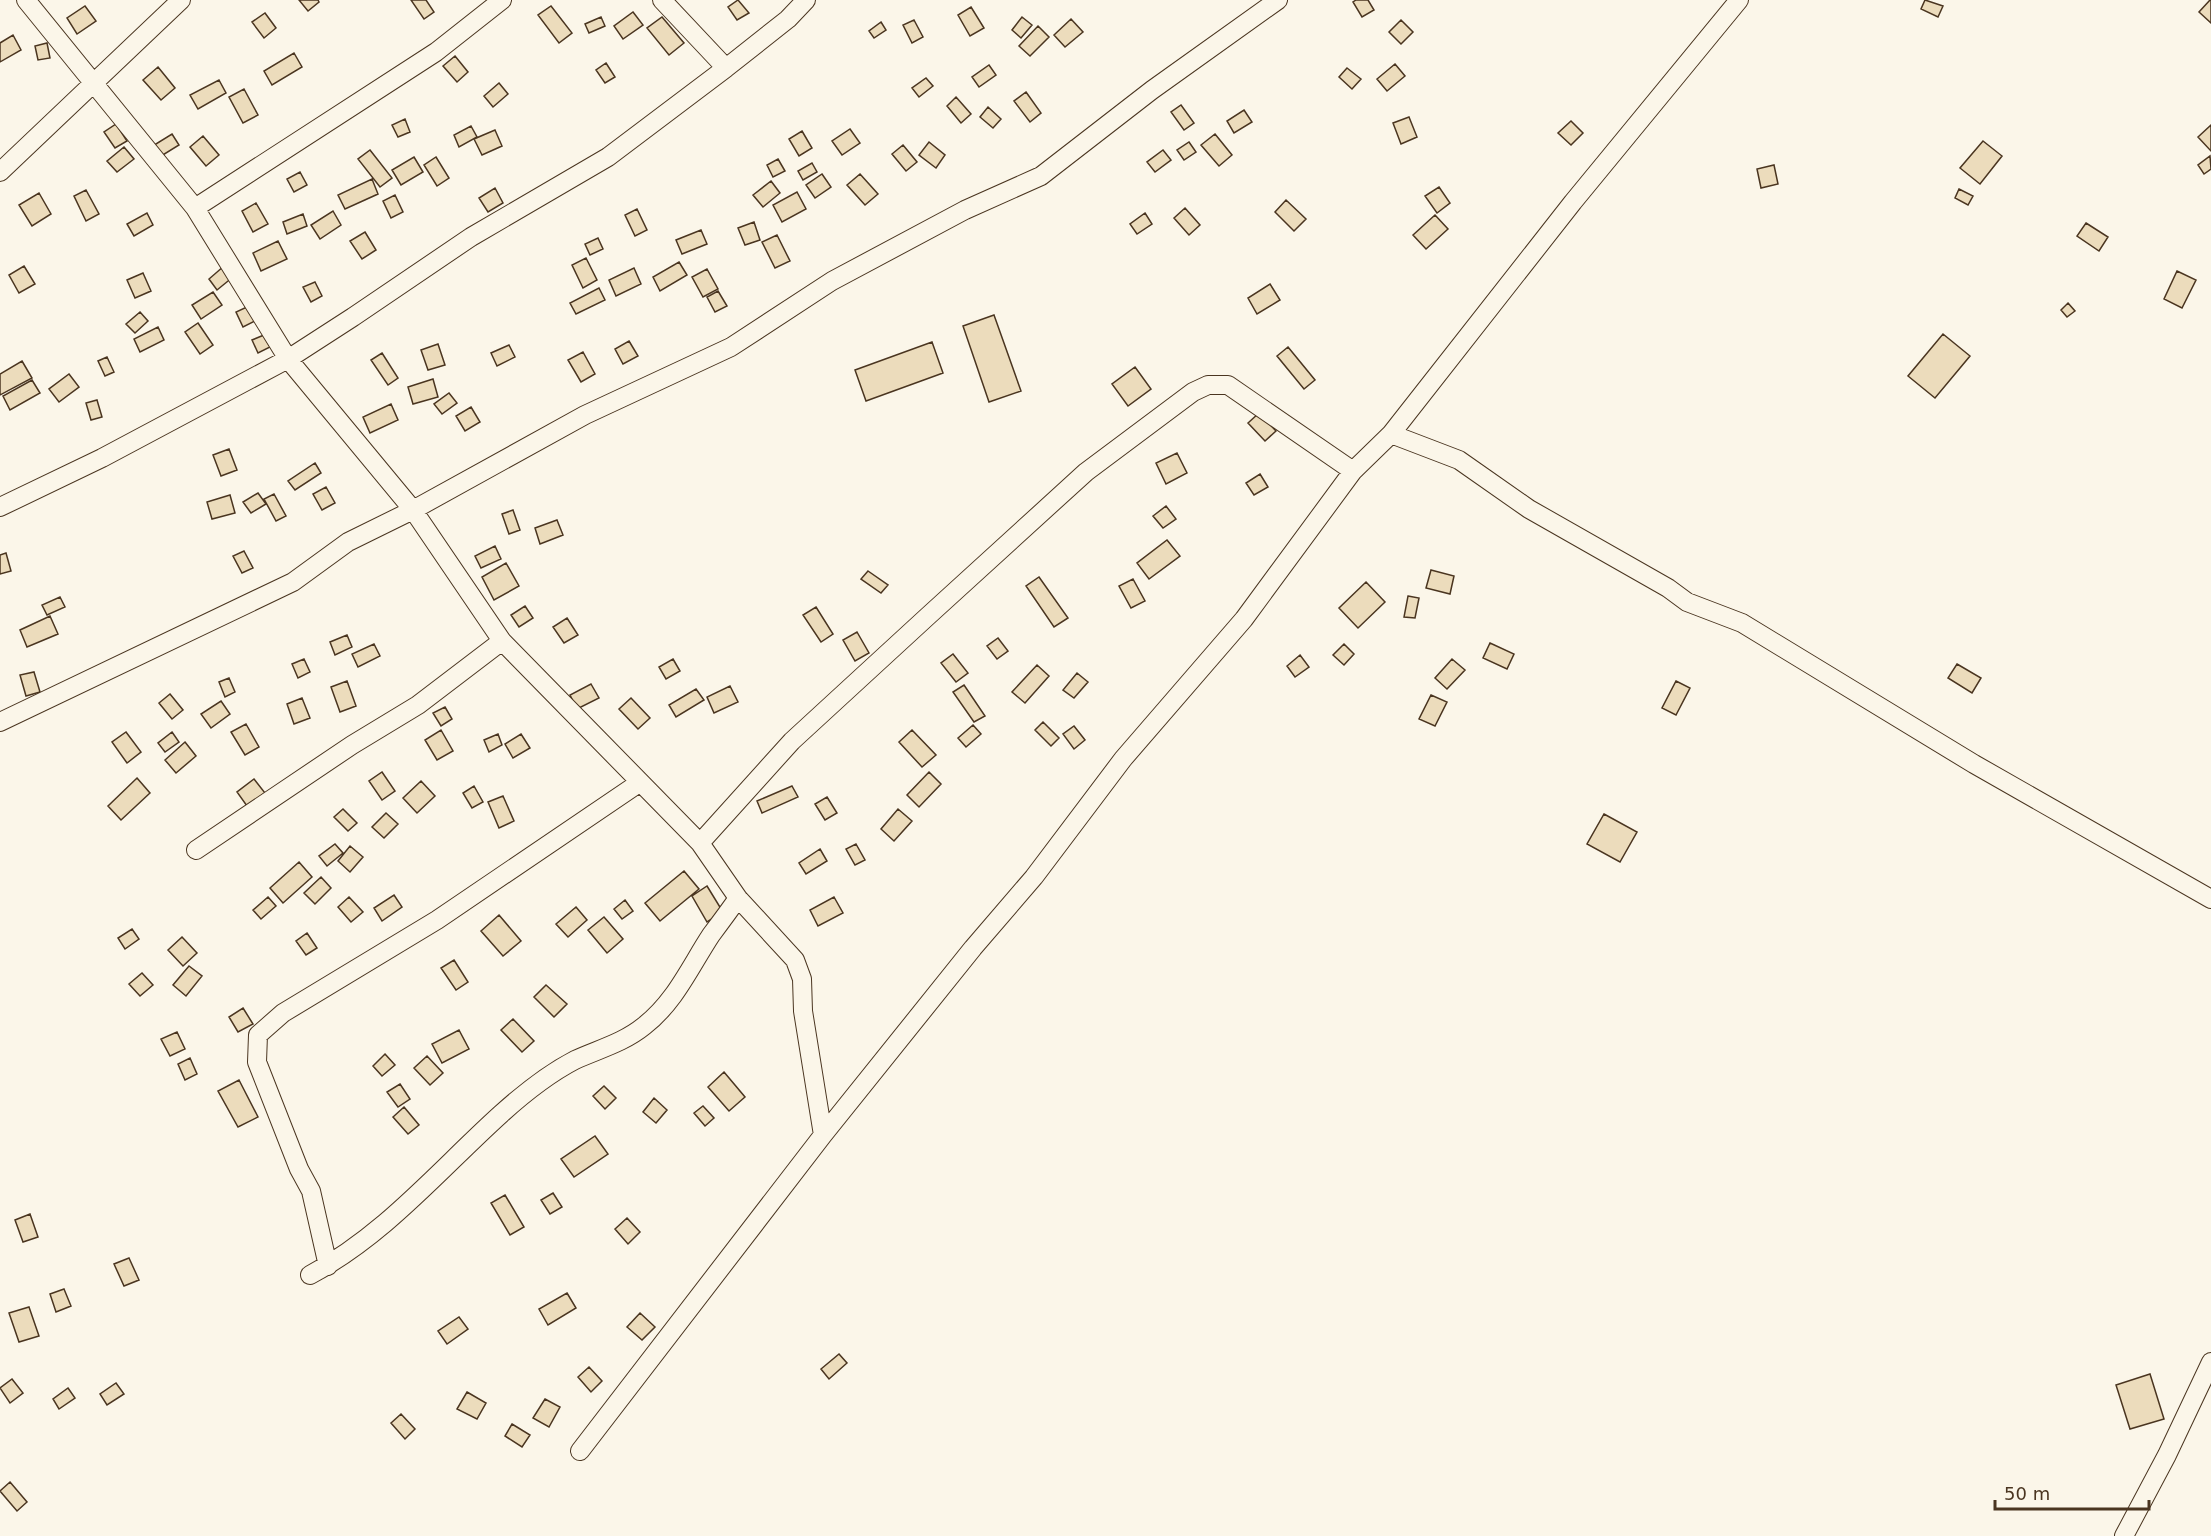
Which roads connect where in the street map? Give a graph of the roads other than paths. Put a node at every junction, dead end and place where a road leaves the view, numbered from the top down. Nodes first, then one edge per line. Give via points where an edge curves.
1 (27, 0) edge
2 (181, 0) edge
3 (502, 0) edge
4 (662, 0) edge
5 (806, 0) edge
6 (1278, 0) edge
7 (1739, 0) edge
8 (726, 68) junction
9 (94, 84) junction
10 (0, 172) edge
11 (195, 208) junction
12 (288, 358) junction
13 (1391, 434) junction
14 (1353, 471) junction
15 (0, 507) edge
16 (413, 510) junction
17 (502, 640) junction
18 (0, 722) edge
19 (639, 783) junction
20 (700, 843) junction
21 (196, 850) dead end
22 (738, 898) junction
23 (2211, 899) edge
24 (823, 1135) junction
25 (328, 1266) junction
26 (310, 1275) dead end
27 (2211, 1362) edge
28 (580, 1451) dead end
29 (2124, 1536) edge

1 - 9 street
2 - 9 street
3 - 11 street via 436,52
4 - 8 street
5 - 8 street
6 - 16 street via 1041,176 965,210 832,281 731,347 585,415
7 - 13 street
8 - 12 street via 608,157 471,237
9 - 10 street
9 - 11 street
11 - 12 street
12 - 15 street via 102,458
12 - 16 street
13 - 14 street
13 - 23 street via 1459,460 1529,509 1687,602 1742,623 1974,764
14 - 20 street via 1228,384 1208,385 1193,392 1086,472 928,616 792,741
14 - 24 street via 1244,619 1123,759 1034,877
16 - 17 street
16 - 18 street via 348,542 293,582
17 - 19 street
17 - 21 street via 418,705
19 - 20 street
19 - 25 street via 437,920 282,1013 258,1035 257,1062 298,1169 311,1191
20 - 22 street
22 - 24 street via 795,960 802,979 803,1011
22 - 25 street via 680,989 645,1026 616,1045 574,1060 533,1089 502,1113 384,1224
24 - 28 street
25 - 26 street
27 - 29 street

